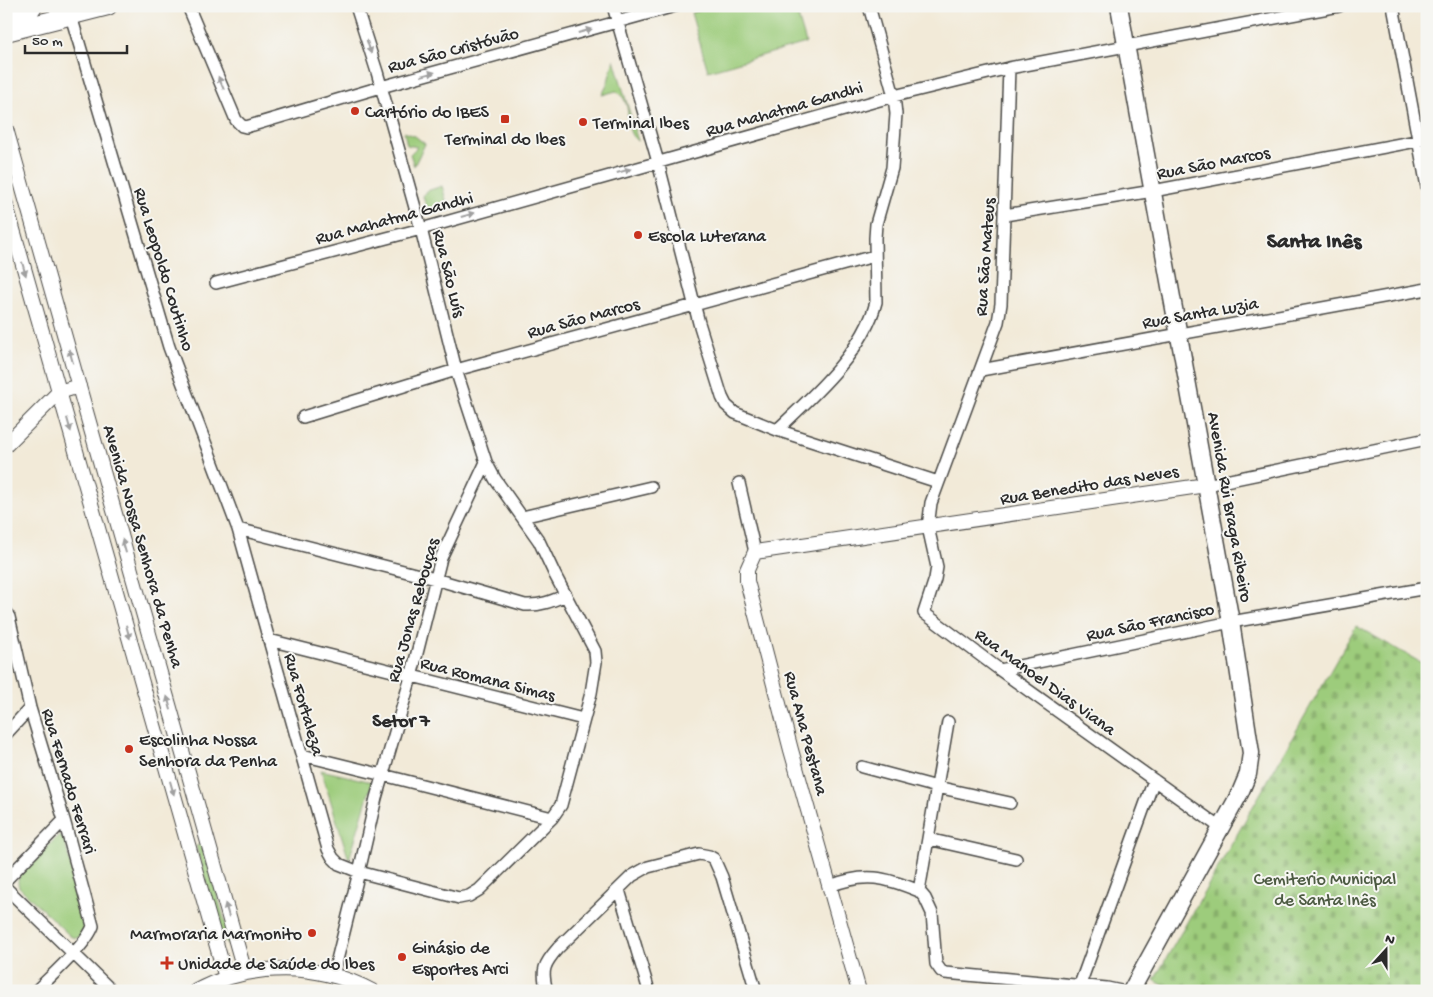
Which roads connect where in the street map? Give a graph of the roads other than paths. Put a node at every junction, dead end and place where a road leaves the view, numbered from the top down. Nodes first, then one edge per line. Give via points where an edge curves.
1 (33, 6) edge
2 (108, 6) edge
3 (188, 6) edge
4 (356, 6) edge
5 (613, 6) edge
6 (675, 6) edge
7 (869, 6) edge
8 (1119, 6) edge
9 (1339, 6) edge
10 (1393, 6) edge
11 (71, 16) junction
12 (6, 20) edge
13 (618, 22) junction
14 (6, 32) edge
15 (1126, 45) junction
16 (1009, 68) junction
17 (382, 88) junction
18 (894, 96) junction
19 (6, 130) edge
20 (1422, 140) edge
21 (658, 162) junction
22 (13, 178) edge
23 (1427, 187) edge
24 (1153, 191) junction
25 (6, 205) edge
26 (1005, 216) junction
27 (421, 229) junction
28 (874, 256) junction
29 (216, 283) dead end
30 (1427, 289) edge
31 (694, 304) junction
32 (1179, 334) junction
33 (456, 370) junction
34 (981, 370) junction
35 (79, 386) junction
36 (59, 392) junction
37 (303, 418) dead end
38 (777, 430) junction
39 (1427, 439) edge
40 (6, 445) edge
41 (486, 462) junction
42 (938, 482) junction
43 (739, 484) dead end
44 (1206, 485) junction
45 (651, 487) dead end
46 (110, 495) junction
47 (90, 500) junction
48 (522, 517) junction
49 (928, 527) junction
50 (238, 529) junction
51 (755, 552) junction
52 (435, 579) junction
53 (1427, 588) edge
54 (566, 595) junction
55 (139, 598) junction
56 (120, 604) junction
57 (6, 613) edge
58 (1231, 622) junction
59 (268, 640) junction
60 (1000, 670) junction
61 (411, 677) junction
62 (30, 708) junction
63 (583, 719) junction
64 (948, 722) dead end
65 (6, 734) edge
66 (302, 755) junction
67 (862, 767) dead end
68 (382, 774) junction
69 (1154, 780) junction
70 (937, 787) junction
71 (1010, 803) dead end
72 (552, 818) junction
73 (64, 820) junction
74 (1221, 828) junction
75 (206, 836) junction
76 (928, 838) junction
77 (187, 842) junction
78 (1016, 859) dead end
79 (360, 872) junction
80 (6, 880) edge
81 (830, 886) junction
82 (6, 888) edge
83 (618, 890) junction
84 (919, 891) junction
85 (74, 953) junction
86 (245, 973) junction
87 (333, 976) junction
88 (226, 978) junction
89 (1078, 988) edge
90 (203, 989) edge
91 (36, 991) edge
92 (112, 991) edge
93 (372, 991) edge
94 (547, 991) edge
95 (649, 991) edge
96 (756, 991) edge
97 (859, 991) edge
98 (1121, 991) edge
99 (1131, 991) edge

1 - 12 main road via 27,14
2 - 11 main road
17 -> 3 street, Rua São Cristóvão via 242,126 236,120
4 -> 17 street, Rua São Luís
5 - 13 street
6 - 13 street, Rua São Cristóvão
7 - 18 street
8 - 15 main road, Avenida Rui Braga Ribeiro
9 - 15 street, Rua Mahatma Gandhi
10 - 20 street
11 - 14 main road
11 - 50 street, Rua Leopoldo Coutinho via 169,347
17 -> 13 street, Rua São Cristóvão
13 - 21 street
15 - 16 street, Rua Mahatma Gandhi
15 - 24 main road, Avenida Rui Braga Ribeiro
16 - 18 street, Rua Mahatma Gandhi
16 - 26 street, Rua São Mateus
17 - 27 street, Rua São Luís
18 - 21 street, Rua Mahatma Gandhi
18 - 28 street via 896,121 892,168 876,224
19 - 22 street, Avenida Nossa Senhora da Penha
20 - 23 street
20 - 24 street, Rua São Marcos
27 -> 21 street, Rua Mahatma Gandhi
21 - 31 street
35 -> 22 street, Avenida Nossa Senhora da Penha
24 - 26 street, Rua São Marcos
24 - 32 main road, Avenida Rui Braga Ribeiro
25 -> 36 street
26 - 34 street, Rua São Mateus via 1001,304
27 - 29 street, Rua Mahatma Gandhi
27 - 33 street, Rua São Luís
28 - 31 street, Rua São Marcos
28 - 38 street via 876,302 867,326 826,384
30 - 32 street, Rua Santa Luzia
31 - 33 street, Rua São Marcos
31 - 38 street via 726,405 735,413
32 - 34 street, Rua Santa Luzia
32 - 44 main road, Avenida Rui Braga Ribeiro
33 - 37 street, Rua São Marcos
33 - 41 street, Rua São Luís
34 - 42 street, Rua São Mateus
35 - 36 street
35 - 46 street, Avenida Nossa Senhora da Penha
36 - 40 street
36 -> 47 street
38 - 42 street
39 - 44 street, Rua Benedito das Neves
41 - 48 street, Rua São Luís
41 - 52 street, Rua Jonas Rebouças via 441,558
42 - 49 street, Rua São Mateus
43 - 51 street
44 - 49 street, Rua Benedito das Neves
44 - 58 main road, Avenida Rui Braga Ribeiro
45 - 48 street
46 - 47 street
55 -> 46 street, Avenida Nossa Senhora da Penha
47 - 56 street
48 - 54 street, Rua São Luís via 539,541
49 - 51 street, Rua Benedito das Neves
49 - 60 street, Rua Manoel Dias Viana via 936,567 924,613
50 - 52 street
50 - 59 street, Rua Fortaleza
51 - 81 street, Rua Ana Pestana via 747,570 747,581
52 - 54 street via 536,606
52 - 61 street, Rua Jonas Rebouças
53 - 58 street, Rua São Francisco
54 - 63 street, Rua São Luís via 595,651 591,692
55 - 56 street
75 -> 55 street, Avenida Nossa Senhora da Penha
56 -> 77 street
57 - 62 street, Rua Fernado Ferrari
58 - 60 street, Rua São Francisco
58 - 74 main road, Avenida Rui Braga Ribeiro via 1251,754 1248,774
59 - 61 street, Rua Romana Simas
59 - 66 street, Rua Fortaleza
60 - 69 street, Rua Manoel Dias Viana
61 - 63 street, Rua Romana Simas
61 - 68 street, Rua Jonas Rebouças
62 - 65 street
62 - 73 street, Rua Fernado Ferrari
63 - 72 street, Rua Fortaleza via 561,805
64 - 70 street
66 - 68 street
66 - 79 street, Rua Fortaleza via 328,848 339,864
67 - 70 street
68 - 72 street
68 - 79 street, Rua Jonas Rebouças
69 - 74 street, Rua Manoel Dias Viana
69 - 89 street
70 - 71 street
70 - 76 street
72 - 79 street, Rua Fortaleza via 469,896 459,898
73 - 80 street
73 - 85 street, Rua Fernado Ferrari via 93,926
74 - 99 main road, Avenida Rui Braga Ribeiro
75 - 77 street
86 -> 75 street, Avenida Nossa Senhora da Penha
76 - 78 street
76 - 84 street
77 - 88 street
79 - 87 street, Rua Jonas Rebouças
81 - 84 street via 848,879 879,877
81 - 97 street, Rua Ana Pestana
82 - 85 street
83 - 94 street via 549,959 543,977
83 - 95 street
83 - 96 street via 632,876 648,867 699,854 714,859
84 - 89 street via 932,913 936,964 940,972
85 - 91 street
85 - 92 street
86 - 87 street via 276,969
86 - 88 street
87 - 93 street
88 - 90 street
89 - 98 street

